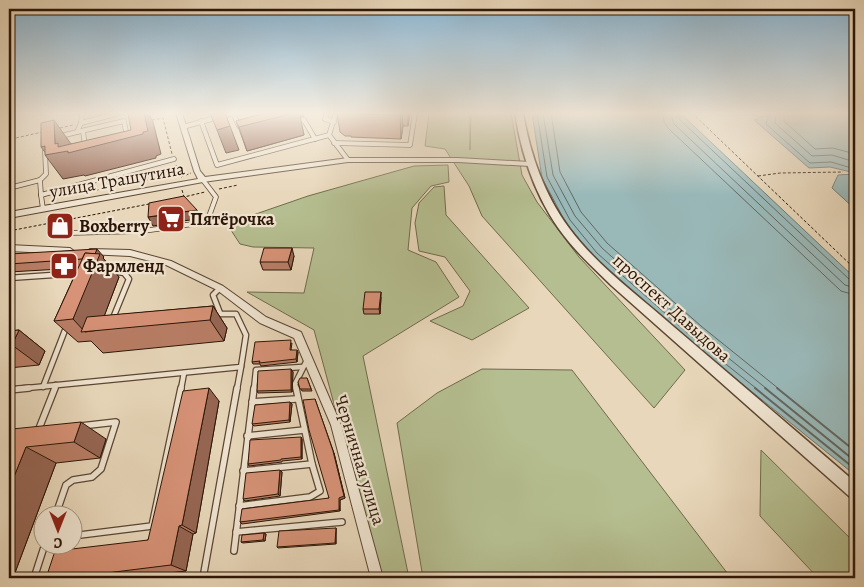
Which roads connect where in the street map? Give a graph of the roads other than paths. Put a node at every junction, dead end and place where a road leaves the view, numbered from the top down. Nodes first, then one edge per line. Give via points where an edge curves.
1 (84, 140) edge
2 (188, 140) edge
3 (208, 140) edge
4 (310, 140) edge
5 (411, 140) edge
6 (525, 140) edge
7 (334, 143) joint
8 (45, 149) edge
9 (86, 150) edge
10 (174, 160) road end
11 (348, 160) junction
12 (530, 164) junction
13 (113, 169) dead end
14 (115, 175) junction
15 (40, 180) junction
16 (203, 180) junction
17 (9, 188) edge
18 (41, 195) junction
19 (43, 209) junction
20 (9, 215) edge
21 (70, 233) dead end
22 (9, 248) edge
23 (103, 270) dead end
24 (90, 272) edge
25 (9, 278) edge
26 (220, 288) junction
27 (220, 313) junction
28 (210, 314) edge
29 (69, 321) edge
30 (115, 325) edge
31 (309, 357) junction
32 (241, 367) junction
33 (302, 367) junction
34 (184, 373) junction
35 (42, 386) junction
36 (56, 386) junction
37 (9, 390) edge
38 (296, 399) junction
39 (252, 402) junction
40 (77, 426) edge
41 (48, 430) edge
42 (304, 430) junction
43 (248, 436) junction
44 (312, 464) junction
45 (243, 471) junction
46 (855, 492) edge
47 (59, 504) edge
48 (239, 506) junction
49 (342, 522) dead end
50 (236, 532) junction
51 (82, 535) edge
52 (234, 551) dead end
53 (42, 554) edge
54 (34, 578) edge
55 (203, 578) edge
56 (377, 578) edge

1 - 9 lane
2 - 16 street
3 - 4 lane via 217,165
5 - 7 lane via 410,145
6 - 12 street, проспект Давыдова
7 - 11 lane
8 - 15 lane via 46,174
10 - 14 lane
11 - 12 street, улица Трашутина
11 - 16 street, улица Трашутина
12 - 46 street, проспект Давыдова via 561,224 583,251
13 - 14 lane
14 - 18 lane
15 - 17 lane
15 - 18 lane
16 - 19 street, улица Трашутина
16 - 21 lane via 216,197 208,219 202,223 184,227
18 - 19 lane
19 - 20 street, улица Трашутина
22 - 26 street, Черничная улица via 130,253 168,263
23 - 30 lane via 124,273 129,279 112,322
24 - 25 lane
26 - 27 lane via 213,295
26 - 31 street, Черничная улица via 263,320 298,335
27 - 28 lane
27 - 32 lane via 236,314 246,335
29 - 35 lane
31 - 33 lane
31 - 56 street, Черничная улица via 336,426
32 - 34 lane
32 - 55 lane
33 - 38 lane via 295,384
33 - 39 lane via 256,370
34 - 36 lane
34 - 51 lane via 152,526
35 - 36 lane
35 - 37 lane
36 - 41 lane via 38,430
38 - 39 lane
38 - 42 lane
39 - 43 lane
40 - 47 lane via 116,422 102,469 92,477 73,480 66,485
42 - 43 lane
42 - 44 lane
43 - 45 lane
44 - 45 lane
44 - 48 lane via 320,491 310,497
45 - 48 lane
48 - 50 lane
49 - 50 lane
50 - 52 lane
53 - 54 lane

